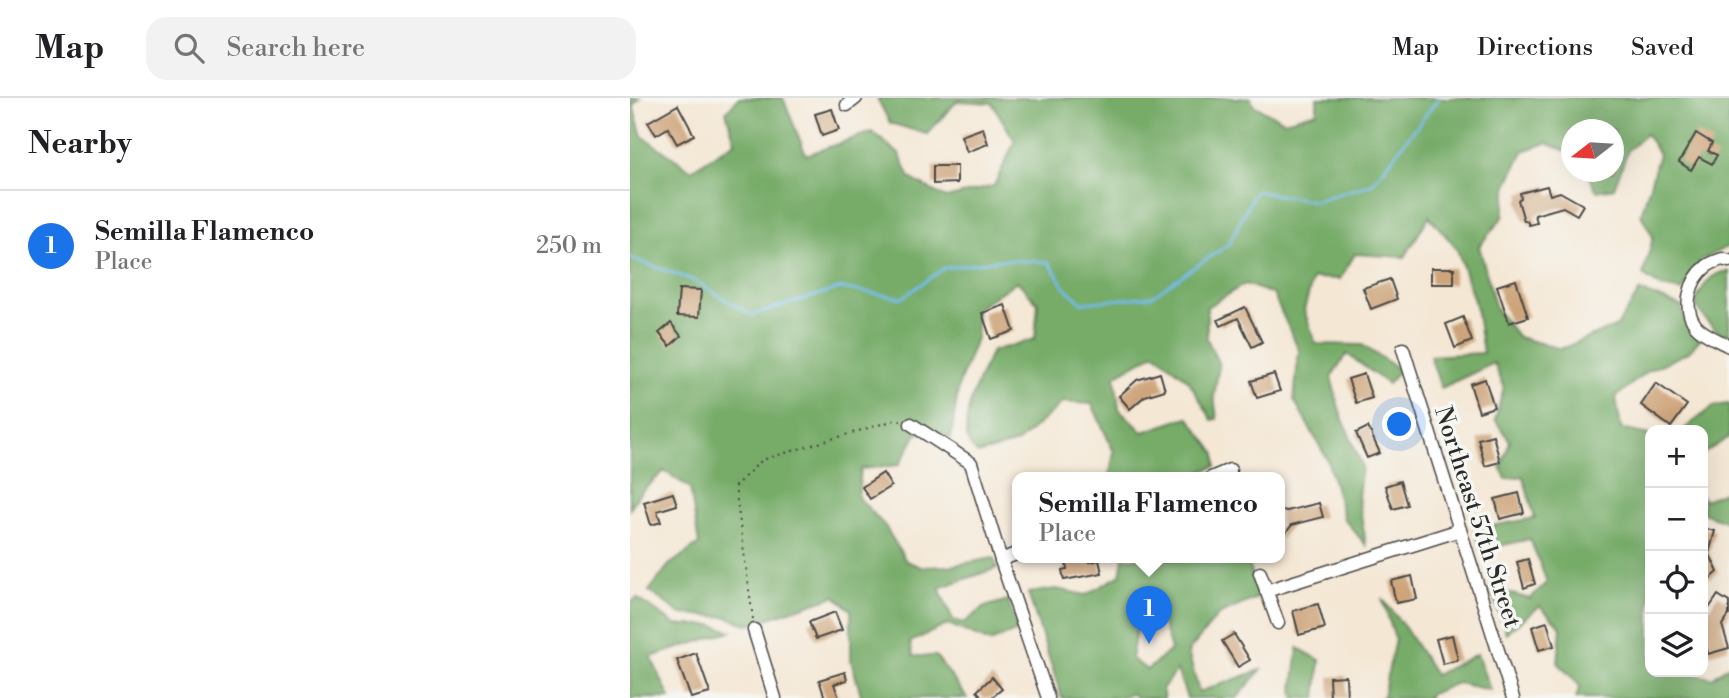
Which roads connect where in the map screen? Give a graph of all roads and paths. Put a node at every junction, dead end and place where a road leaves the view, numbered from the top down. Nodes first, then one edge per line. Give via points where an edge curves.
1 (1729, 261) edge
2 (1729, 346) edge
3 (1402, 349) dead end
4 (911, 424) joint
5 (1230, 470) dead end
6 (1225, 472) edge
7 (1460, 530) junction
8 (1012, 555) edge
9 (1001, 560) junction
10 (1260, 573) dead end
11 (1266, 590) junction
12 (1278, 623) dead end
13 (754, 631) joint
14 (775, 698) edge
15 (1048, 698) edge
16 (1513, 698) edge

1 - 2 street via 1722,259 1705,267 1687,301 1702,332
3 - 7 street, Northeast 57th Street
4 - 9 street via 971,463
4 - 13 path via 895,419 762,460 735,486
5 - 6 street
7 - 11 street
7 - 16 street, Northeast 57th Street
8 - 9 street
9 - 15 street
10 - 11 street
11 - 12 street
13 - 14 street

